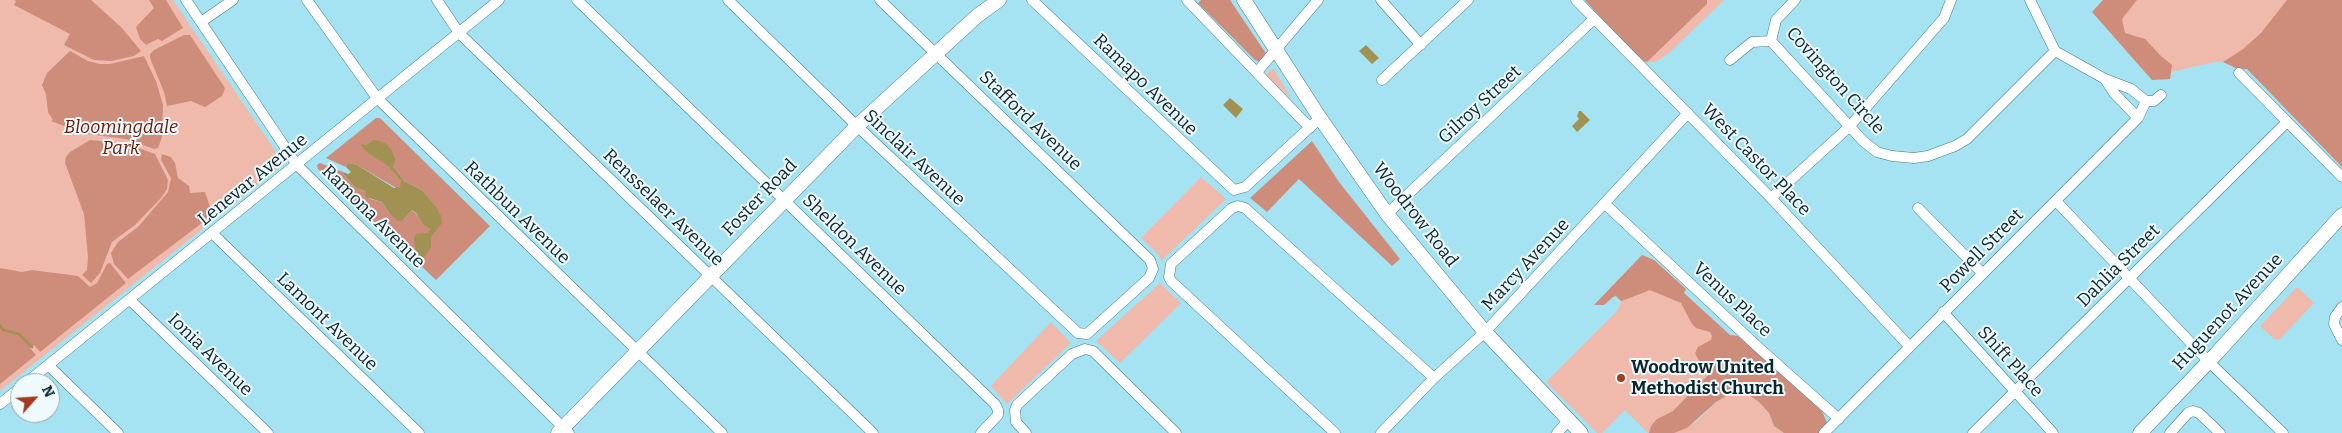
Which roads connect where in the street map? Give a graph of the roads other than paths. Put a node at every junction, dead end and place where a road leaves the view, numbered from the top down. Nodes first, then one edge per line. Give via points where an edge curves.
1 (186, 0) edge
2 (233, 0) edge
3 (307, 0) edge
4 (437, 0) edge
5 (499, 0) edge
6 (576, 0) edge
7 (728, 0) edge
8 (880, 0) edge
9 (999, 0) edge
10 (1032, 0) edge
11 (1187, 0) edge
12 (1244, 0) edge
13 (1318, 0) edge
14 (1381, 0) edge
15 (1468, 0) edge
16 (1576, 0) edge
17 (1795, 0) edge
18 (1951, 0) edge
19 (2030, 0) edge
20 (1594, 19) junction
21 (201, 22) junction
22 (459, 32) junction
23 (1771, 41) junction
24 (1421, 45) junction
25 (1276, 48) junction
26 (2056, 51) junction
27 (935, 53) junction
28 (1730, 60) dead end
29 (1257, 72) junction
30 (2240, 73) dead end
31 (2105, 79) junction
32 (1382, 80) dead end
33 (2161, 95) dead end
34 (377, 98) junction
35 (2146, 101) junction
36 (1688, 113) junction
37 (2138, 118) junction
38 (2287, 122) junction
39 (1315, 123) junction
40 (857, 126) junction
41 (1849, 127) junction
42 (297, 165) junction
43 (2342, 177) edge
44 (1771, 198) junction
45 (783, 199) junction
46 (2056, 201) junction
47 (1605, 204) junction
48 (1918, 208) dead end
49 (1387, 214) junction
50 (2342, 216) edge
51 (212, 234) junction
52 (1982, 273) junction
53 (709, 276) junction
54 (2129, 278) junction
55 (130, 300) junction
56 (2342, 307) edge
57 (1943, 312) junction
58 (1485, 332) junction
59 (1082, 335) joint
60 (2342, 340) edge
61 (1909, 346) junction
62 (636, 351) junction
63 (2209, 362) junction
64 (48, 365) junction
65 (38, 373) edge
66 (1434, 378) junction
67 (2015, 391) junction
68 (10, 396) edge
69 (0, 404) edge
70 (1839, 419) junction
71 (1569, 420) junction
72 (563, 431) edge
73 (118, 433) edge
74 (268, 433) edge
75 (419, 433) edge
76 (722, 433) edge
77 (873, 433) edge
78 (981, 433) edge
79 (1026, 433) edge
80 (1176, 433) edge
81 (1335, 433) edge
82 (1381, 433) edge
83 (1556, 433) edge
84 (1581, 433) edge
85 (1824, 433) edge
86 (1973, 433) edge
87 (2053, 433) edge
88 (2140, 433) edge
89 (2170, 433) edge
90 (2220, 433) edge
91 (2283, 433) edge

1 - 21 street, Ramona Avenue
2 - 21 street
3 - 34 street, Rathbun Avenue
4 - 22 street, Rensselaer Avenue
5 - 22 street, Lenevar Avenue
6 - 45 street, Sheldon Avenue
7 - 40 street, Sinclair Avenue
8 - 27 street, Stafford Avenue
9 - 27 street, Foster Road
10 - 39 street, Ramapo Avenue via 1231,189 1237,191 1246,187
11 - 29 street
12 - 25 street, Woodrow Road
13 - 25 street
14 - 24 street
15 - 24 street
16 - 20 street, West Castor Place
17 - 23 street, Covington Circle via 1776,20
18 - 41 street via 1944,18
19 - 26 street
20 - 36 street, West Castor Place
20 - 49 street, Gilroy Street
21 - 42 street, Ramona Avenue
22 - 34 street, Lenevar Avenue
22 - 53 street, Rensselaer Avenue
23 - 28 street via 1752,42
23 - 41 street, Covington Circle
24 - 32 street
25 - 29 street
25 - 39 street, Woodrow Road
26 - 31 street
26 - 41 street, Covington Circle via 1967,139 1944,151 1914,158 1892,156 1877,152
27 - 40 street, Foster Road
27 - 59 street, Stafford Avenue via 1148,257 1153,269 1149,278 1090,332
29 - 39 street
30 - 38 street
31 - 35 street via 2131,89
31 - 37 street
33 - 35 street via 2154,101
34 - 42 street, Lenevar Avenue
34 - 62 street, Rathbun Avenue
35 - 37 street, Powell Street
36 - 44 street, West Castor Place
36 - 47 street, Marcy Avenue
37 - 46 street, Powell Street
38 - 43 street
38 - 54 street, Dahlia Street
39 - 49 street, Woodrow Road
40 - 45 street, Foster Road
40 - 59 street, Sinclair Avenue
41 - 44 street
42 - 51 street, Lenevar Avenue
42 - 72 street, Ramona Avenue
44 - 61 street, West Castor Place
45 - 53 street, Foster Road
45 - 78 street, Sheldon Avenue via 995,404 996,418
46 - 52 street, Powell Street
46 - 54 street
47 - 58 street, Marcy Avenue
47 - 70 street, Venus Place
48 - 52 street
49 - 58 street, Woodrow Road
50 - 63 street, Huguenot Avenue
51 - 55 street, Lenevar Avenue
51 - 75 street, Lamont Avenue
52 - 57 street, Powell Street
53 - 62 street, Foster Road
53 - 77 street, Rensselaer Avenue
54 - 63 street
54 - 67 street, Dahlia Street
55 - 64 street, Lenevar Avenue
55 - 74 street, Ionia Avenue
56 - 60 street via 2334,324
57 - 61 street, Powell Street
57 - 67 street, Shift Place
58 - 66 street, Marcy Avenue
58 - 71 street, Woodrow Road
61 - 70 street, Powell Street
62 - 72 street, Foster Road
62 - 76 street, Rathbun Avenue
63 - 88 street, Huguenot Avenue
63 - 91 street
64 - 65 street, Lenevar Avenue
64 - 73 street
66 - 81 street via 1245,208 1232,208 1170,265 1171,281
66 - 82 street, Marcy Avenue
67 - 86 street, Dahlia Street
67 - 87 street, Shift Place
68 - 69 street
70 - 85 street, Powell Street
71 - 83 street
71 - 84 street, Woodrow Road
79 - 80 street via 1015,415 1017,405 1072,354 1085,349 1093,351
89 - 90 street via 2193,411

